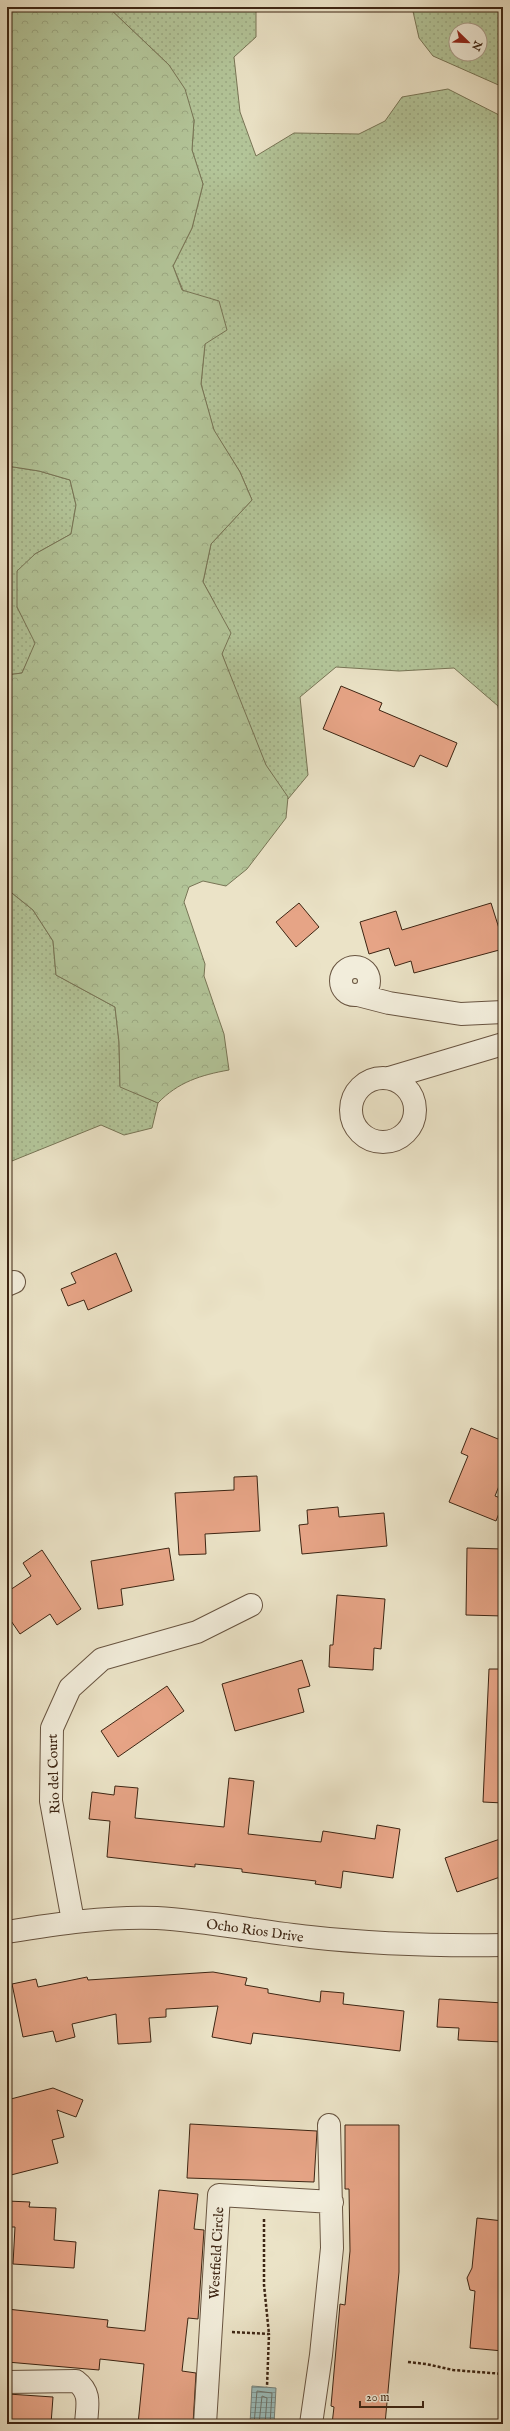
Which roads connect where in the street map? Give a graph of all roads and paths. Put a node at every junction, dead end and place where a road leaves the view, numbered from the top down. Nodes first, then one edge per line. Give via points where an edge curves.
1 (358, 995) dead end
2 (503, 1012) edge
3 (503, 1044) edge
4 (389, 1078) dead end
5 (251, 1605) dead end
6 (73, 1921) junction
7 (7, 1932) edge
8 (503, 1946) edge
9 (329, 2125) dead end
10 (264, 2198) junction
11 (332, 2202) junction
12 (211, 2330) junction
13 (269, 2334) junction
14 (408, 2362) dead end
15 (503, 2374) edge
16 (7, 2382) edge
17 (267, 2387) dead end
18 (86, 2424) edge
19 (206, 2424) edge
20 (311, 2424) edge

1 - 2 street via 389,1003 461,1014
3 - 4 street
5 - 6 street, Rio del Court via 197,1632 102,1659 70,1688 52,1728 51,1801
6 - 7 street, Ocho Rios Drive
6 - 8 street, Ocho Rios Drive via 156,1918 405,1946
9 - 11 street
10 - 11 street, Westfield Circle
10 - 12 street, Westfield Circle via 219,2195
10 - 13 path via 263,2263
11 - 20 street via 331,2256
12 - 13 path
12 - 19 street, Westfield Circle
13 - 17 path
14 - 15 path via 453,2370
16 - 18 street via 76,2381 85,2388 88,2396

